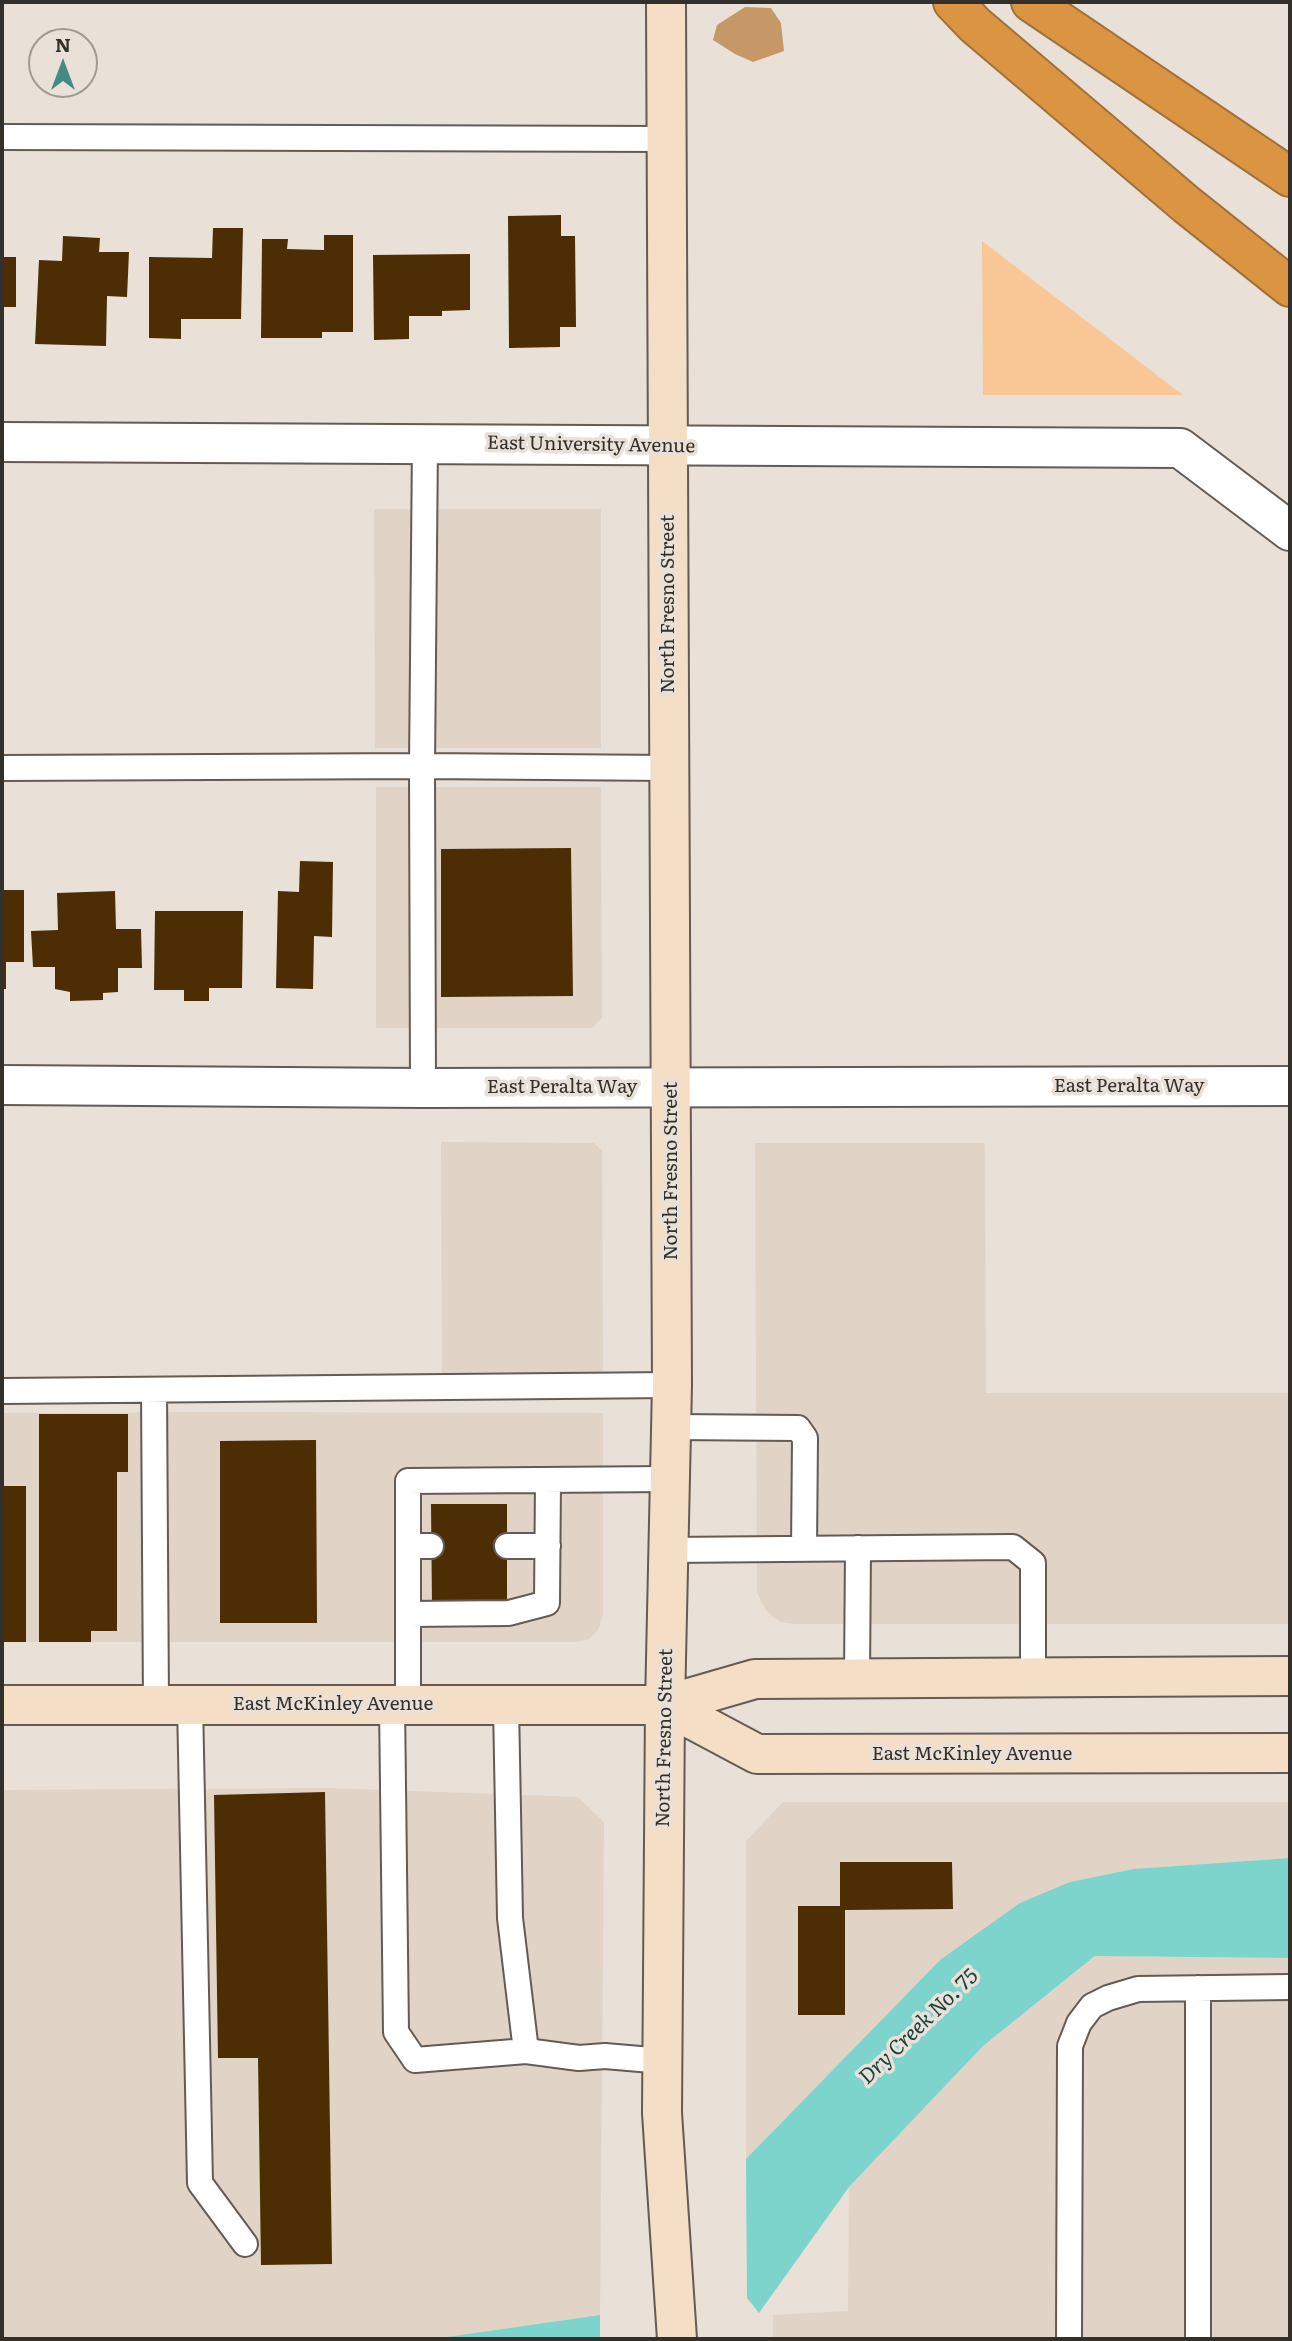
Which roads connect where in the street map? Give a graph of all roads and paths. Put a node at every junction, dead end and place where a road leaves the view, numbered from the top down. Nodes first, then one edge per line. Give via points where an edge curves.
1 (666, 2) edge
2 (953, 2) edge
3 (1031, 2) edge
4 (2, 137) edge
5 (666, 139) junction
6 (1290, 177) edge
7 (1290, 287) edge
8 (2, 442) edge
9 (425, 443) junction
10 (667, 446) junction
11 (1290, 531) edge
12 (422, 766) junction
13 (2, 768) edge
14 (670, 768) junction
15 (2, 1085) edge
16 (1290, 1086) edge
17 (671, 1087) junction
18 (423, 1088) junction
19 (672, 1385) junction
20 (154, 1390) junction
21 (2, 1391) edge
22 (671, 1427) junction
23 (670, 1479) junction
24 (548, 1480) junction
25 (507, 1546) dead end
26 (548, 1546) junction
27 (858, 1548) junction
28 (804, 1549) junction
29 (668, 1550) junction
30 (409, 1614) junction
31 (1290, 1676) edge
32 (1033, 1677) junction
33 (857, 1678) junction
34 (2, 1704) edge
35 (173, 1704) junction
36 (400, 1704) junction
37 (506, 1704) junction
38 (665, 1705) junction
39 (1290, 1753) edge
40 (1290, 1987) edge
41 (1198, 1989) junction
42 (526, 2051) junction
43 (663, 2061) junction
44 (245, 2245) dead end
45 (677, 2339) edge
46 (1069, 2339) edge
47 (1198, 2339) edge

1 - 5 main road, North Fresno Street
2 - 7 highway via 1166,187
3 - 6 highway
4 - 5 lane
5 - 10 main road, North Fresno Street
8 - 9 street, East University Avenue
9 - 10 street, East University Avenue
9 - 12 lane
10 - 11 street, East University Avenue via 1180,448
10 - 14 main road, North Fresno Street
12 - 13 lane
12 - 14 lane
12 - 18 lane
14 - 17 main road, North Fresno Street
15 - 18 street, East Peralta Way
16 - 17 street, East Peralta Way
17 - 18 street, East Peralta Way
17 - 19 main road, North Fresno Street
19 - 20 lane
19 - 22 main road, North Fresno Street
20 - 21 lane
20 - 35 lane
22 - 23 main road, North Fresno Street
22 - 28 lane via 798,1428 805,1438
23 - 24 lane
23 - 29 main road, North Fresno Street
24 - 26 lane
24 - 30 lane via 408,1481 420,1546
25 - 26 lane
26 - 30 lane via 547,1603 509,1613
27 - 28 lane
27 - 32 lane via 1013,1547 1033,1563
27 - 33 lane
28 - 29 lane
29 - 38 main road, North Fresno Street
30 - 36 lane
31 - 32 main road, East McKinley Avenue
32 - 33 main road, East McKinley Avenue
33 - 38 main road, East McKinley Avenue via 755,1679
34 - 35 main road, East McKinley Avenue
35 - 36 main road, East McKinley Avenue
35 - 44 lane via 200,2183
36 - 37 main road, East McKinley Avenue
36 - 42 lane via 396,2032 415,2060
37 - 38 main road, East McKinley Avenue
37 - 42 lane via 510,1918
38 - 39 main road, East McKinley Avenue via 757,1754
38 - 43 main road, North Fresno Street
40 - 41 lane
41 - 46 lane via 1138,1989 1108,1998 1092,2006 1070,2046
41 - 47 lane
42 - 43 lane
43 - 45 main road, North Fresno Street via 662,2113

